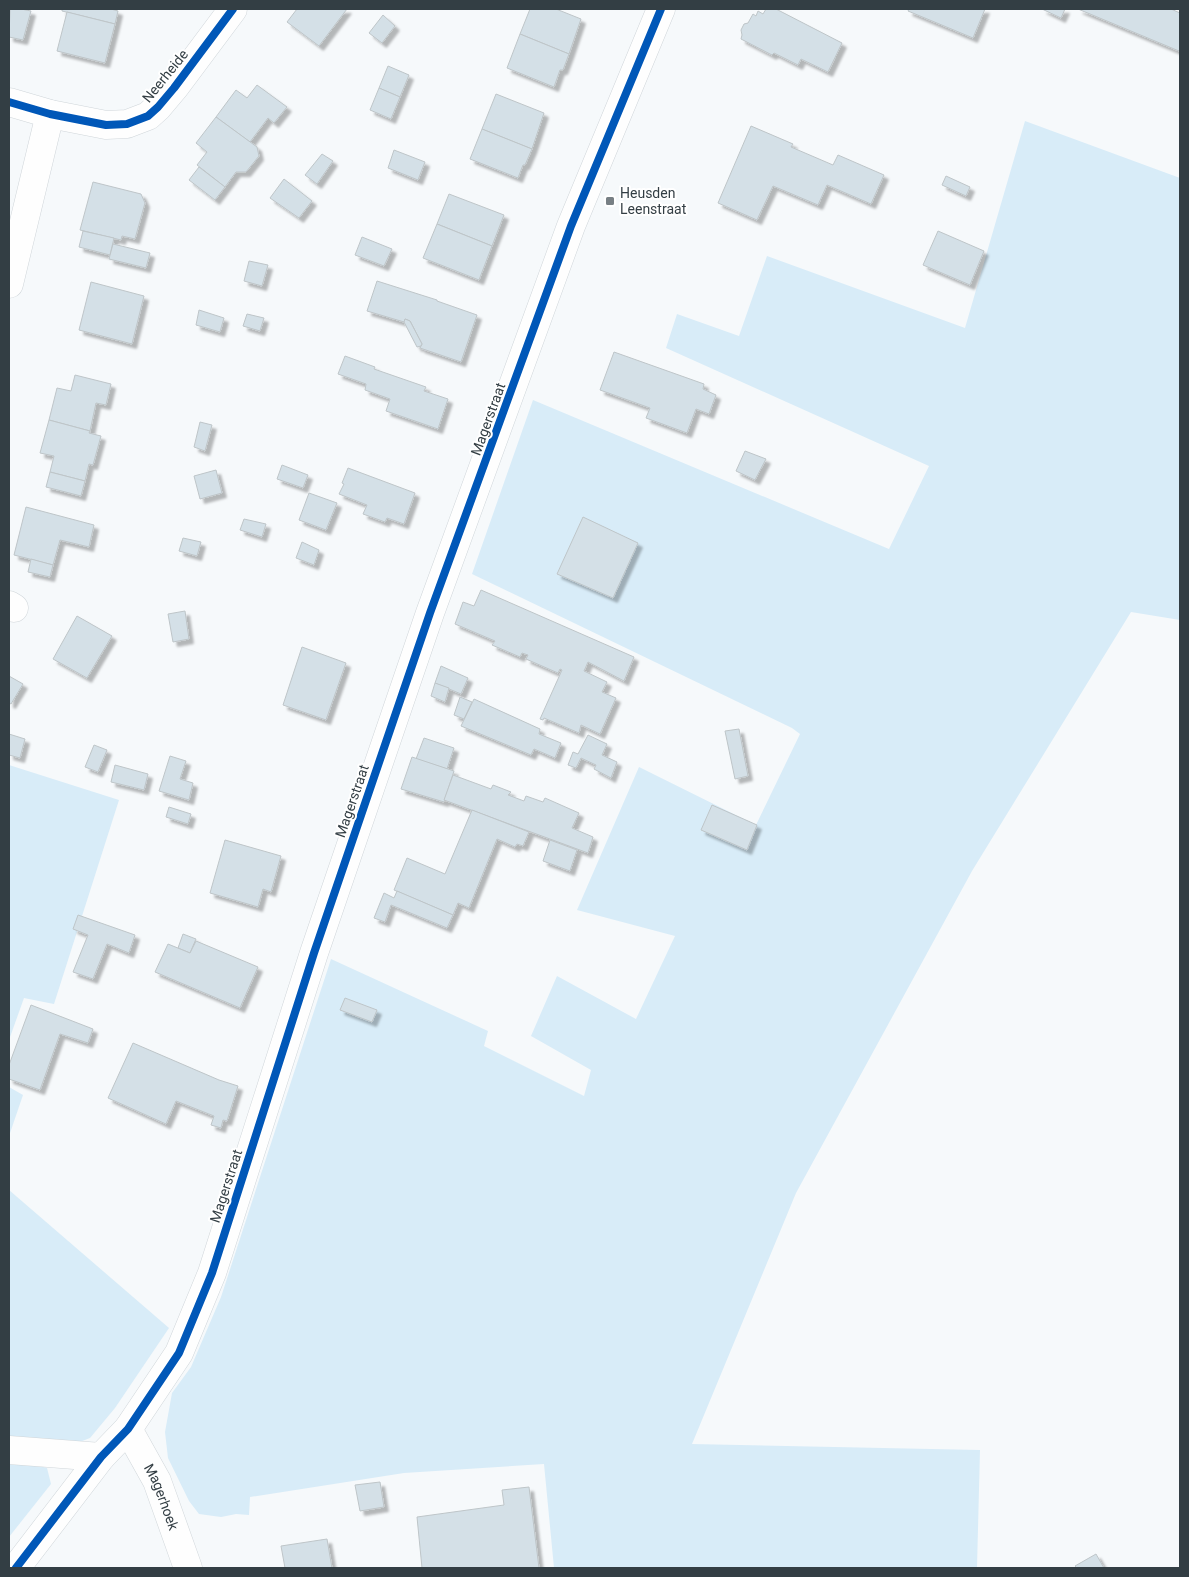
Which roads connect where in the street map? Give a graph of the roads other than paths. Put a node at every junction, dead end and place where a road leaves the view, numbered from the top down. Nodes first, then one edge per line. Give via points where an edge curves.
1 (233, 9) edge
2 (661, 9) edge
3 (9, 102) edge
4 (50, 114) junction
5 (9, 284) edge
6 (128, 1429) junction
7 (9, 1450) edge
8 (101, 1457) junction
9 (16, 1568) edge
10 (188, 1568) edge

1 - 4 street, Neerheide via 174,88 148,116 127,124 106,125
2 - 6 street, Magerstraat via 574,218 430,613 314,953 212,1273 179,1353
3 - 4 street, Neerheide
4 - 5 street
6 - 8 street, Magerstraat
6 - 10 street, Magerhoek via 157,1482
7 - 8 street
8 - 9 street, Magerstraat

